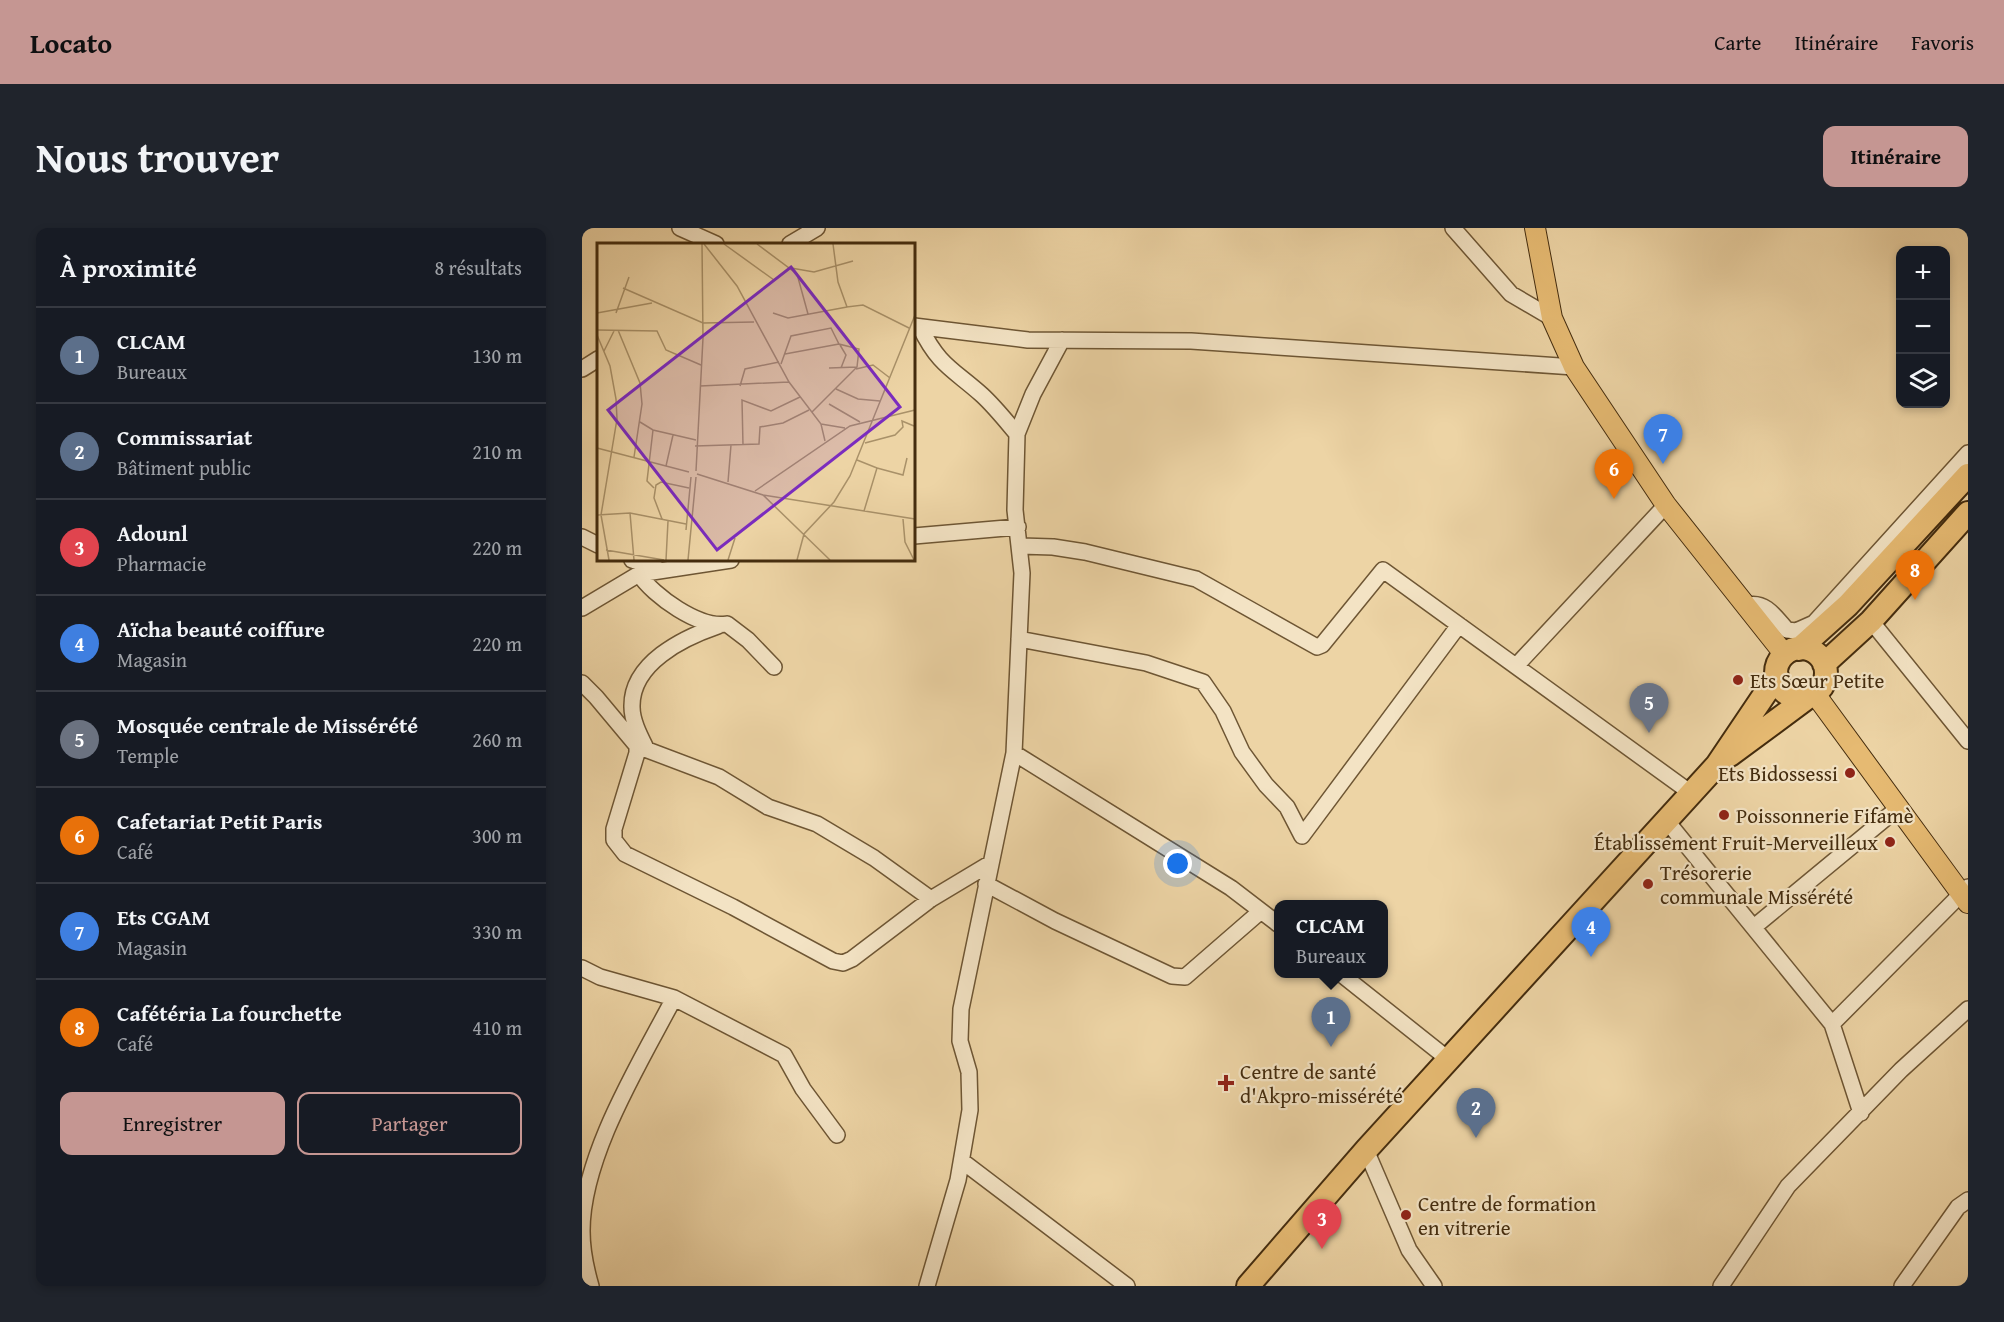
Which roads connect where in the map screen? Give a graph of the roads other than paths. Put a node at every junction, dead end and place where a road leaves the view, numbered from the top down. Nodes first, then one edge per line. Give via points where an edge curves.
1 (680, 228) edge
2 (817, 228) edge
3 (1453, 228) edge
4 (1535, 228) edge
5 (714, 243) edge
6 (792, 243) edge
7 (1552, 318) junction
8 (917, 327) edge
9 (1062, 340) junction
10 (597, 360) edge
11 (1574, 367) junction
12 (582, 369) edge
13 (1017, 434) junction
14 (1968, 453) edge
15 (1968, 475) edge
16 (1666, 505) junction
17 (1968, 513) edge
18 (1018, 527) junction
19 (915, 536) edge
20 (582, 537) edge
21 (597, 544) edge
22 (1021, 546) junction
23 (635, 561) edge
24 (723, 561) edge
25 (658, 569) junction
26 (639, 574) junction
27 (1748, 605) junction
28 (582, 608) edge
29 (1871, 621) junction
30 (1459, 625) junction
31 (718, 626) junction
32 (1019, 639) junction
33 (1792, 652) junction
34 (1824, 664) junction
35 (1516, 666) junction
36 (774, 667) dead end
37 (1777, 676) junction
38 (582, 684) edge
39 (1811, 696) junction
40 (1968, 741) edge
41 (641, 747) junction
42 (1014, 753) junction
43 (1717, 765) junction
44 (1691, 793) junction
45 (1898, 808) junction
46 (1666, 820) junction
47 (991, 863) junction
48 (987, 884) junction
49 (1966, 894) edge
50 (931, 899) junction
51 (1262, 911) junction
52 (1274, 921) edge
53 (1754, 927) junction
54 (582, 968) edge
55 (1346, 978) edge
56 (674, 998) junction
57 (1968, 1009) edge
58 (1832, 1024) junction
59 (1449, 1059) junction
60 (1861, 1113) junction
61 (837, 1136) dead end
62 (1366, 1150) junction
63 (962, 1161) junction
64 (1968, 1200) edge
65 (588, 1281) edge
66 (927, 1286) edge
67 (1127, 1286) edge
68 (1248, 1286) edge
69 (1434, 1286) edge
70 (1721, 1286) edge
71 (1902, 1286) edge

1 - 5 street
2 - 6 street
3 - 7 street via 1511,294
4 - 7 main road
7 - 11 main road
8 - 9 street via 1028,340
8 - 13 street via 945,367 984,397
9 - 11 street via 1191,341
9 - 13 street
10 - 12 street
11 - 16 main road
13 - 18 street
14 - 27 street via 1814,623 1796,631 1787,630 1764,606
15 - 33 highway via 1848,604
16 - 27 main road
16 - 35 street
17 - 29 highway
18 - 19 street
18 - 22 street
20 - 21 street
22 - 30 street via 1084,552 1196,579 1317,647 1383,570
22 - 32 street
23 - 25 street
24 - 25 street
25 - 26 street
26 - 28 street
26 - 31 street via 648,588 679,609
27 - 33 main road
29 - 34 highway
29 - 40 street
30 - 32 street via 1302,836 1287,807 1242,752 1223,711 1203,682 1146,663
30 - 35 street
31 - 36 street via 727,624
31 - 41 street via 694,634 665,653 647,667 635,684 632,707
32 - 42 street
33 - 34 highway via 1810,650
33 - 37 highway via 1777,667
34 - 39 highway via 1823,686
35 - 44 street
37 - 39 highway via 1787,694 1796,698
37 - 43 highway
38 - 41 street
39 - 43 highway
39 - 45 main road
41 - 50 street via 719,777 768,807 817,824
41 - 50 street via 614,829 614,840 635,860 843,963
42 - 47 street
42 - 51 street
43 - 44 highway
44 - 46 highway
45 - 49 main road
45 - 53 street
46 - 53 street
46 - 59 highway
47 - 48 street
47 - 50 street
48 - 51 street via 1172,976 1185,977
48 - 63 street via 962,1009 960,1041 969,1072 970,1110
49 - 58 street
51 - 52 street
53 - 58 street
54 - 56 street
55 - 59 street
56 - 61 street via 784,1055
56 - 65 street via 617,1106 593,1169 582,1231
57 - 60 street
58 - 60 street
59 - 62 highway
60 - 70 street via 1788,1186
62 - 68 highway
62 - 69 street via 1409,1250
63 - 66 street
63 - 67 street
64 - 71 street via 1958,1207

